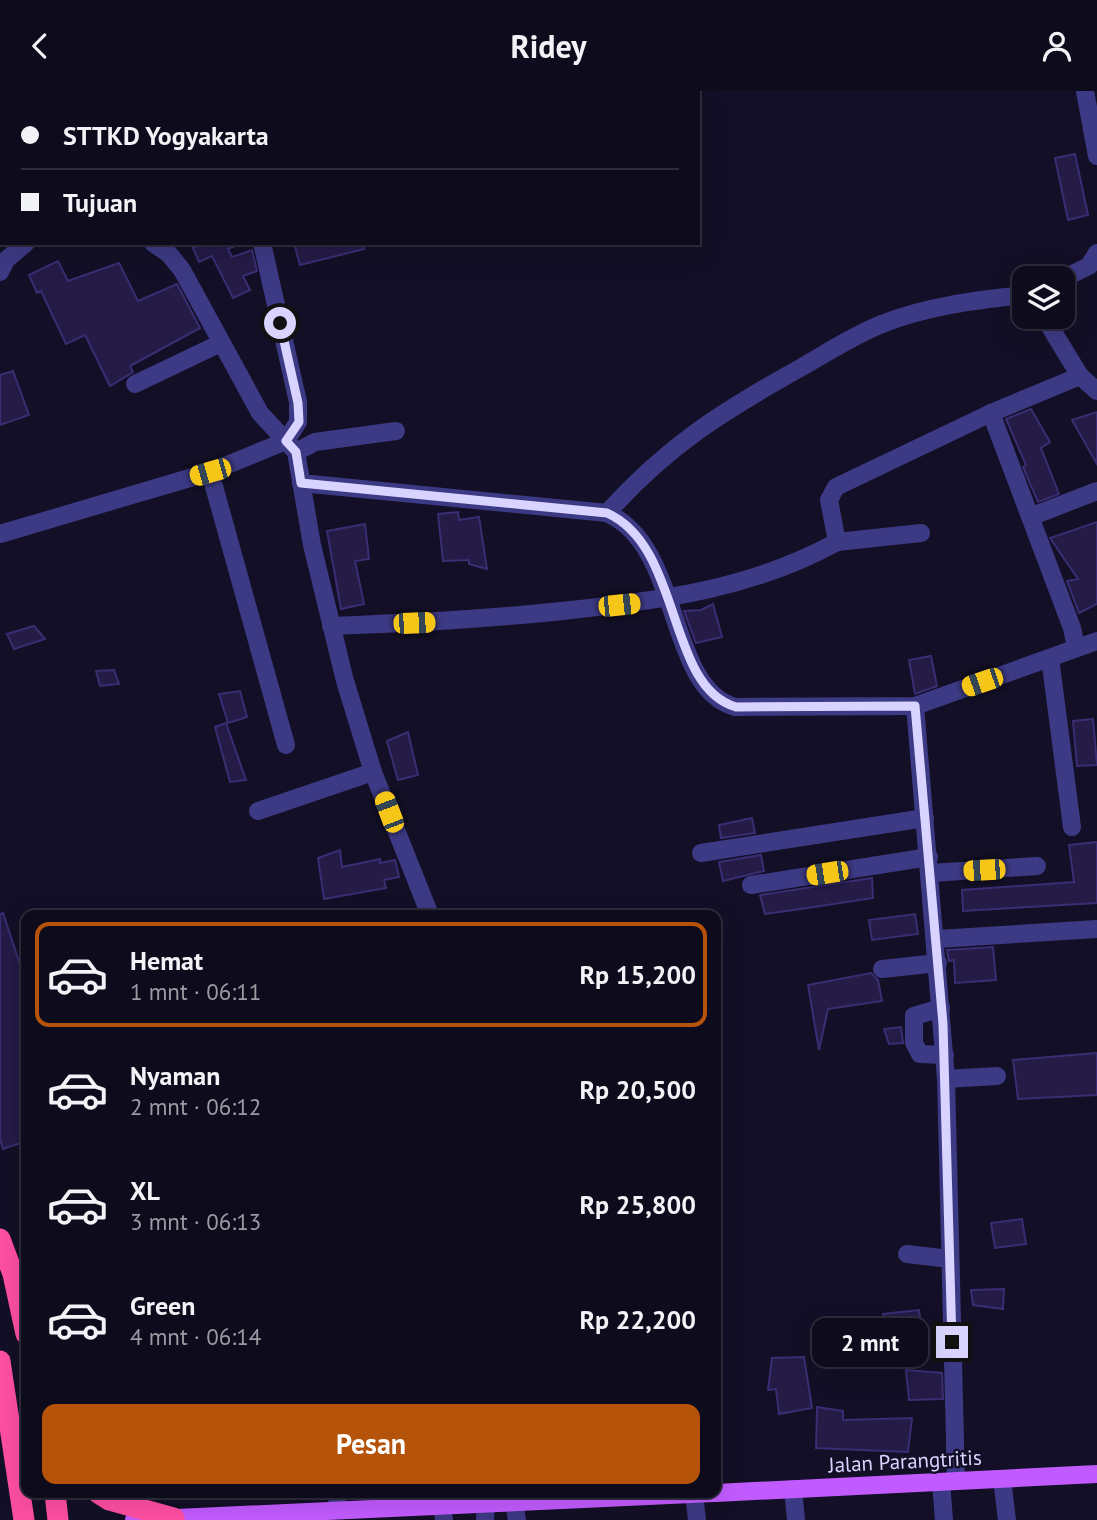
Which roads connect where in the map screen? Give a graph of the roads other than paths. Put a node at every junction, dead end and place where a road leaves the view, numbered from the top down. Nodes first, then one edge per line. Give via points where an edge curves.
1 (1085, 91) edge
2 (1097, 156) edge
3 (24, 245) edge
4 (156, 245) edge
5 (262, 245) edge
6 (1097, 253) edge
7 (0, 272) edge
8 (1075, 273) edge
9 (1012, 296) edge
10 (1051, 329) edge
11 (221, 343) junction
12 (1080, 376) junction
13 (135, 384) dead end
14 (1097, 391) edge
15 (991, 413) junction
16 (396, 431) dead end
17 (291, 446) junction
18 (210, 472) junction
19 (301, 483) junction
20 (1097, 491) edge
21 (607, 513) junction
22 (1030, 517) junction
23 (920, 533) dead end
24 (0, 534) edge
25 (837, 542) junction
26 (670, 600) junction
27 (331, 627) junction
28 (1097, 641) edge
29 (1076, 647) junction
30 (1050, 658) junction
31 (915, 706) junction
32 (286, 745) dead end
33 (373, 772) junction
34 (258, 811) dead end
35 (925, 818) junction
36 (1072, 827) dead end
37 (701, 853) dead end
38 (930, 865) junction
39 (1038, 866) dead end
40 (751, 885) dead end
41 (428, 910) edge
42 (1097, 929) edge
43 (937, 939) junction
44 (938, 963) junction
45 (882, 969) dead end
46 (941, 1008) junction
47 (945, 1055) junction
48 (998, 1076) dead end
49 (946, 1079) junction
50 (0, 1239) edge
51 (906, 1254) dead end
52 (950, 1259) junction
53 (21, 1311) edge
54 (0, 1361) edge
55 (11, 1426) junction
56 (0, 1468) edge
57 (1097, 1475) edge
58 (1002, 1479) junction
59 (948, 1481) junction
60 (793, 1489) junction
61 (721, 1493) edge
62 (56, 1498) edge
63 (106, 1498) edge
64 (558, 1498) edge
65 (694, 1498) edge
66 (337, 1502) edge
67 (515, 1511) edge
68 (486, 1512) edge
69 (443, 1513) edge
70 (370, 1515) edge
71 (171, 1519) edge
72 (24, 1520) edge
73 (58, 1520) edge
74 (134, 1520) edge
75 (697, 1520) edge
76 (796, 1520) edge
77 (944, 1520) edge
78 (1007, 1520) edge

1 - 2 street
3 - 7 street
4 - 11 street via 182,270
5 - 17 street via 298,403 299,422
6 - 8 street via 1089,267
9 - 21 street via 926,311 853,338 736,403 674,446
10 - 12 street
11 - 13 street
11 - 17 street via 260,413
12 - 14 street
12 - 15 street
15 - 22 street
15 - 25 street via 836,487 828,500
16 - 17 street
17 - 18 street
17 - 19 street
18 - 24 street
18 - 32 street
19 - 21 street
19 - 27 street
20 - 22 street
21 - 26 street via 622,520 639,540
22 - 29 street
23 - 25 street
25 - 26 street via 781,570
26 - 27 street via 480,619
26 - 31 street via 699,679 720,703 736,707
27 - 33 street
28 - 29 street
29 - 30 street
30 - 31 street
30 - 36 street
31 - 35 street
33 - 34 street
33 - 41 street
35 - 37 street
35 - 38 street
38 - 39 street
38 - 40 street
38 - 43 street
42 - 43 street
43 - 44 street
44 - 45 street
44 - 46 street
46 - 47 street
46 - 47 street via 914,1016 914,1043 920,1054
47 - 49 street
48 - 49 street
49 - 52 street
50 - 53 highway
51 - 52 street
52 - 59 street
54 - 55 highway
55 - 56 highway
55 - 72 highway
57 - 58 main road, Jalan Parangtritis
58 - 59 main road, Jalan Parangtritis
58 - 78 street
59 - 60 main road, Jalan Parangtritis
59 - 77 street
60 - 61 main road, Jalan Parangtritis
60 - 76 street
62 - 73 highway
63 - 71 highway
64 - 67 main road, Jalan Parangtritis
65 - 75 street
66 - 70 main road, Jalan Parangtritis
66 - 71 main road, Jalan Parangtritis
67 - 68 main road, Jalan Parangtritis
68 - 69 main road, Jalan Parangtritis
69 - 70 main road, Jalan Parangtritis
71 - 74 main road, Jalan Parangtritis

